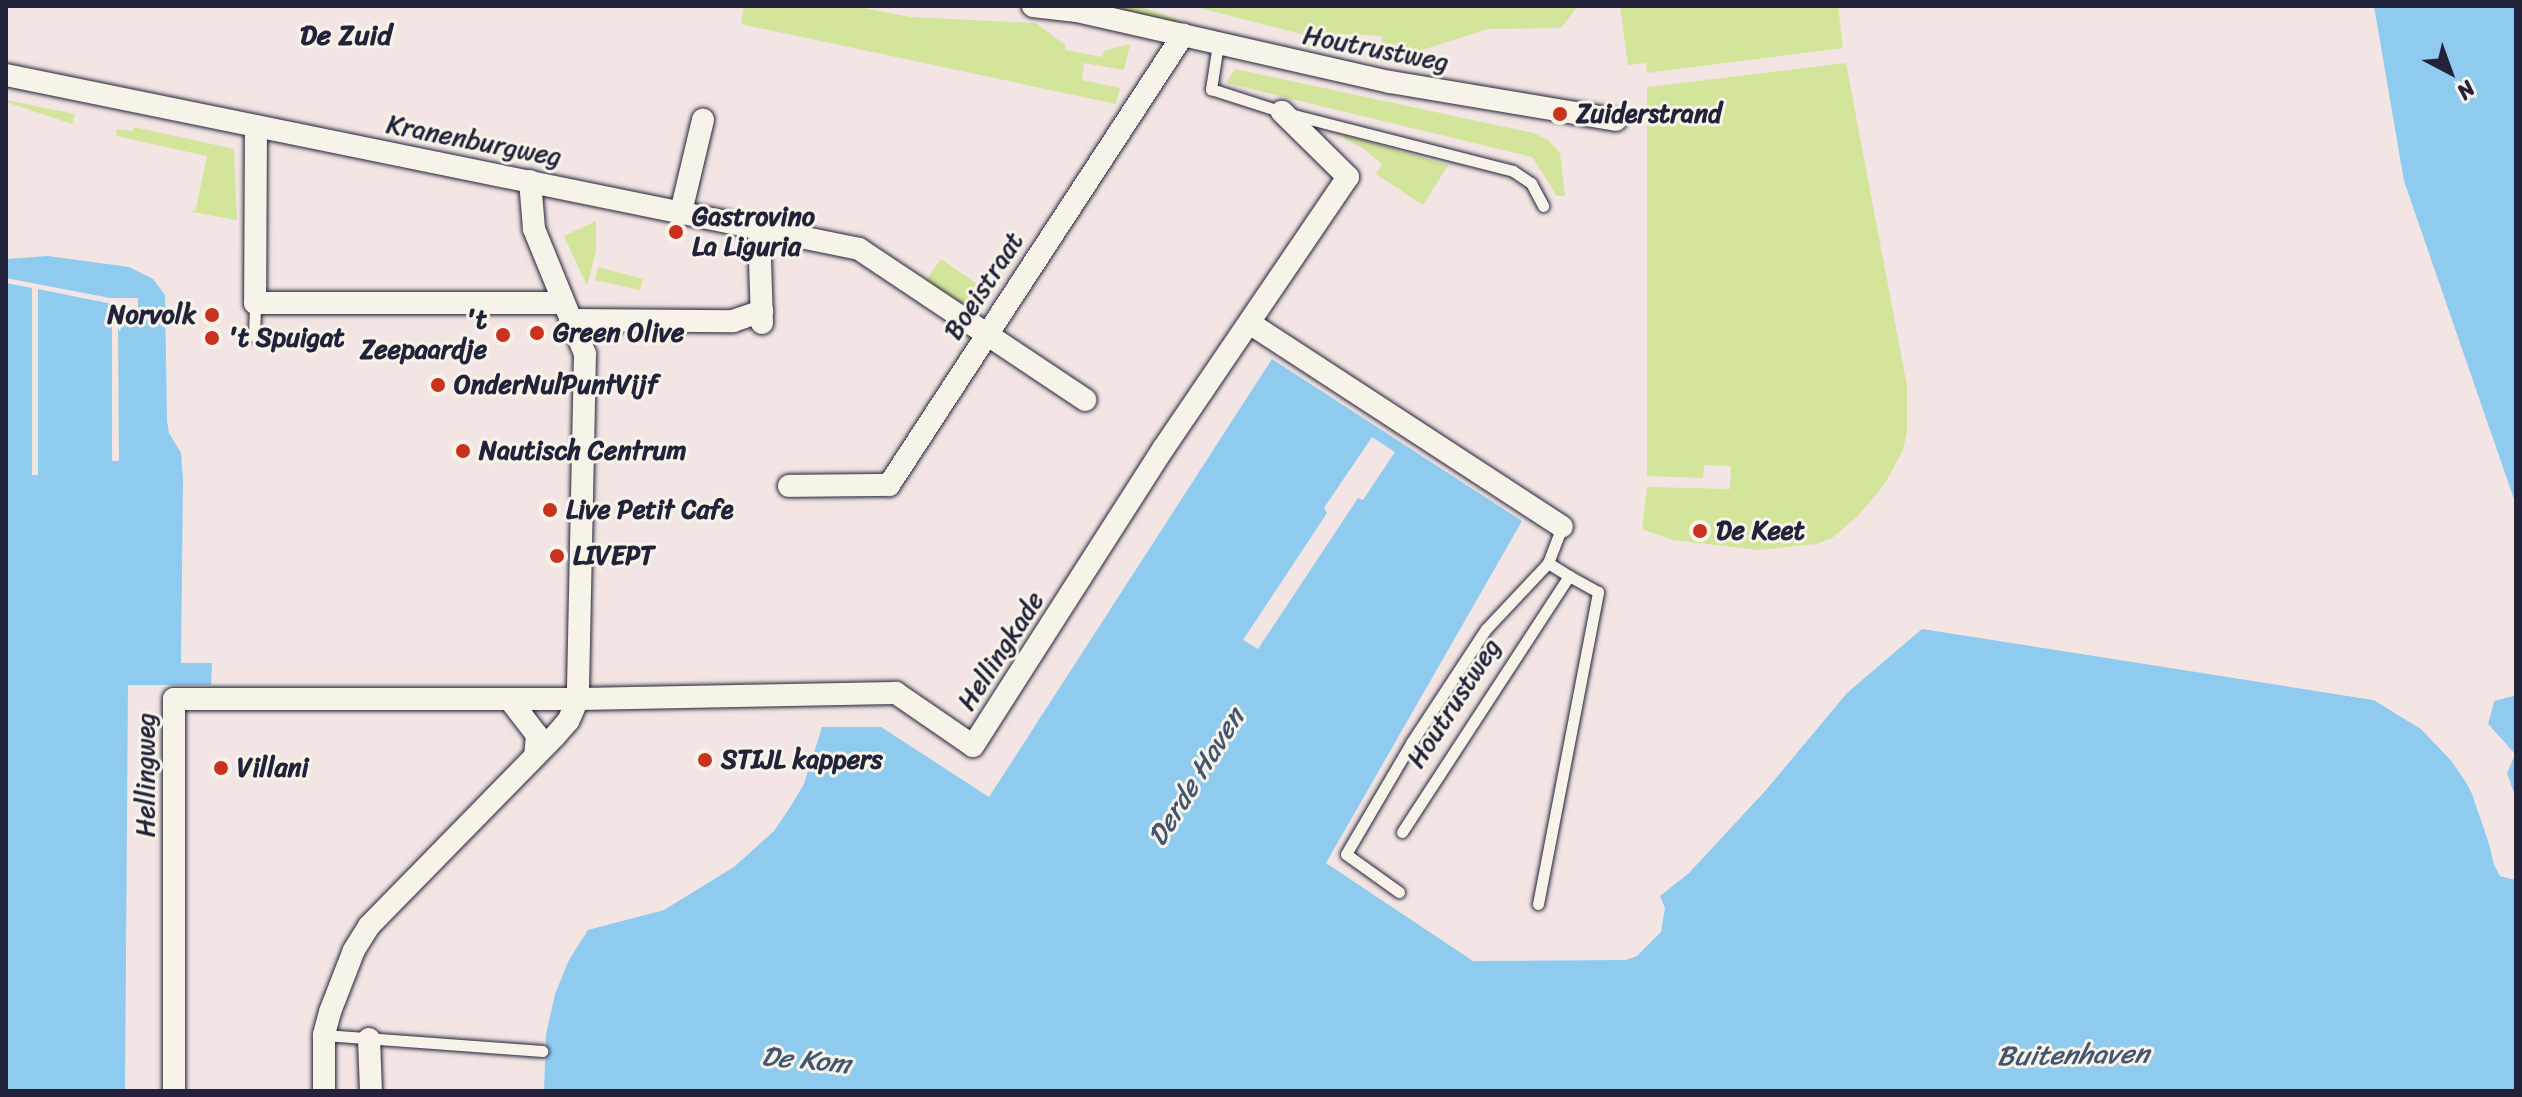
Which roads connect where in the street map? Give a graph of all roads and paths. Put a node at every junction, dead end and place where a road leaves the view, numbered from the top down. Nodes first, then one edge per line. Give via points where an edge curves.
1 (1033, 6) edge
2 (1183, 35) junction
3 (1218, 44) junction
4 (6, 75) edge
5 (1282, 112) junction
6 (703, 120) dead end
7 (1616, 120) dead end
8 (256, 126) junction
9 (530, 181) junction
10 (1543, 206) dead end
11 (681, 212) junction
12 (759, 228) junction
13 (255, 303) junction
14 (566, 311) junction
15 (1251, 324) junction
16 (986, 334) junction
17 (254, 336) dead end
18 (1085, 400) dead end
19 (789, 486) dead end
20 (1562, 527) joint
21 (1548, 563) junction
22 (1569, 576) junction
23 (578, 699) junction
24 (510, 700) junction
25 (535, 756) junction
26 (1402, 832) dead end
27 (1399, 892) dead end
28 (1538, 904) dead end
29 (324, 1035) junction
30 (369, 1039) junction
31 (542, 1051) dead end
32 (174, 1091) edge
33 (324, 1091) edge
34 (371, 1091) edge

1 - 2 street, Houtrustweg
2 - 3 street, Houtrustweg
2 - 16 street, Boeistraat
3 - 5 lane via 1211,89
3 - 7 street, Houtrustweg via 1390,82
4 - 8 street, Kranenburgweg
5 - 10 lane via 1513,171 1531,183
5 - 15 street, Hellingkade via 1348,177
6 - 11 street
8 - 9 street, Kranenburgweg
8 - 13 street
9 - 11 street, Kranenburgweg
9 - 14 street via 534,229
11 - 12 street, Kranenburgweg
12 - 14 street via 762,318 733,321
12 - 16 street, Kranenburgweg via 859,249
13 - 14 street
13 - 17 lane
14 - 23 street via 586,368
15 - 20 street
15 - 23 street, Hellingkade via 1163,449 973,746 896,693
16 - 18 street, Kranenburgweg
16 - 19 street, Boeistraat via 889,485
20 - 21 lane
21 - 22 lane
21 - 27 lane via 1486,629 1346,854
22 - 26 lane, Houtrustweg
22 - 28 lane via 1598,592
23 - 24 street, Hellingweg
23 - 25 street via 568,721
24 - 25 street via 537,735
24 - 32 street, Hellingweg via 174,699
25 - 29 street via 369,926 342,977
29 - 30 lane
29 - 33 street
30 - 31 lane
30 - 34 street

